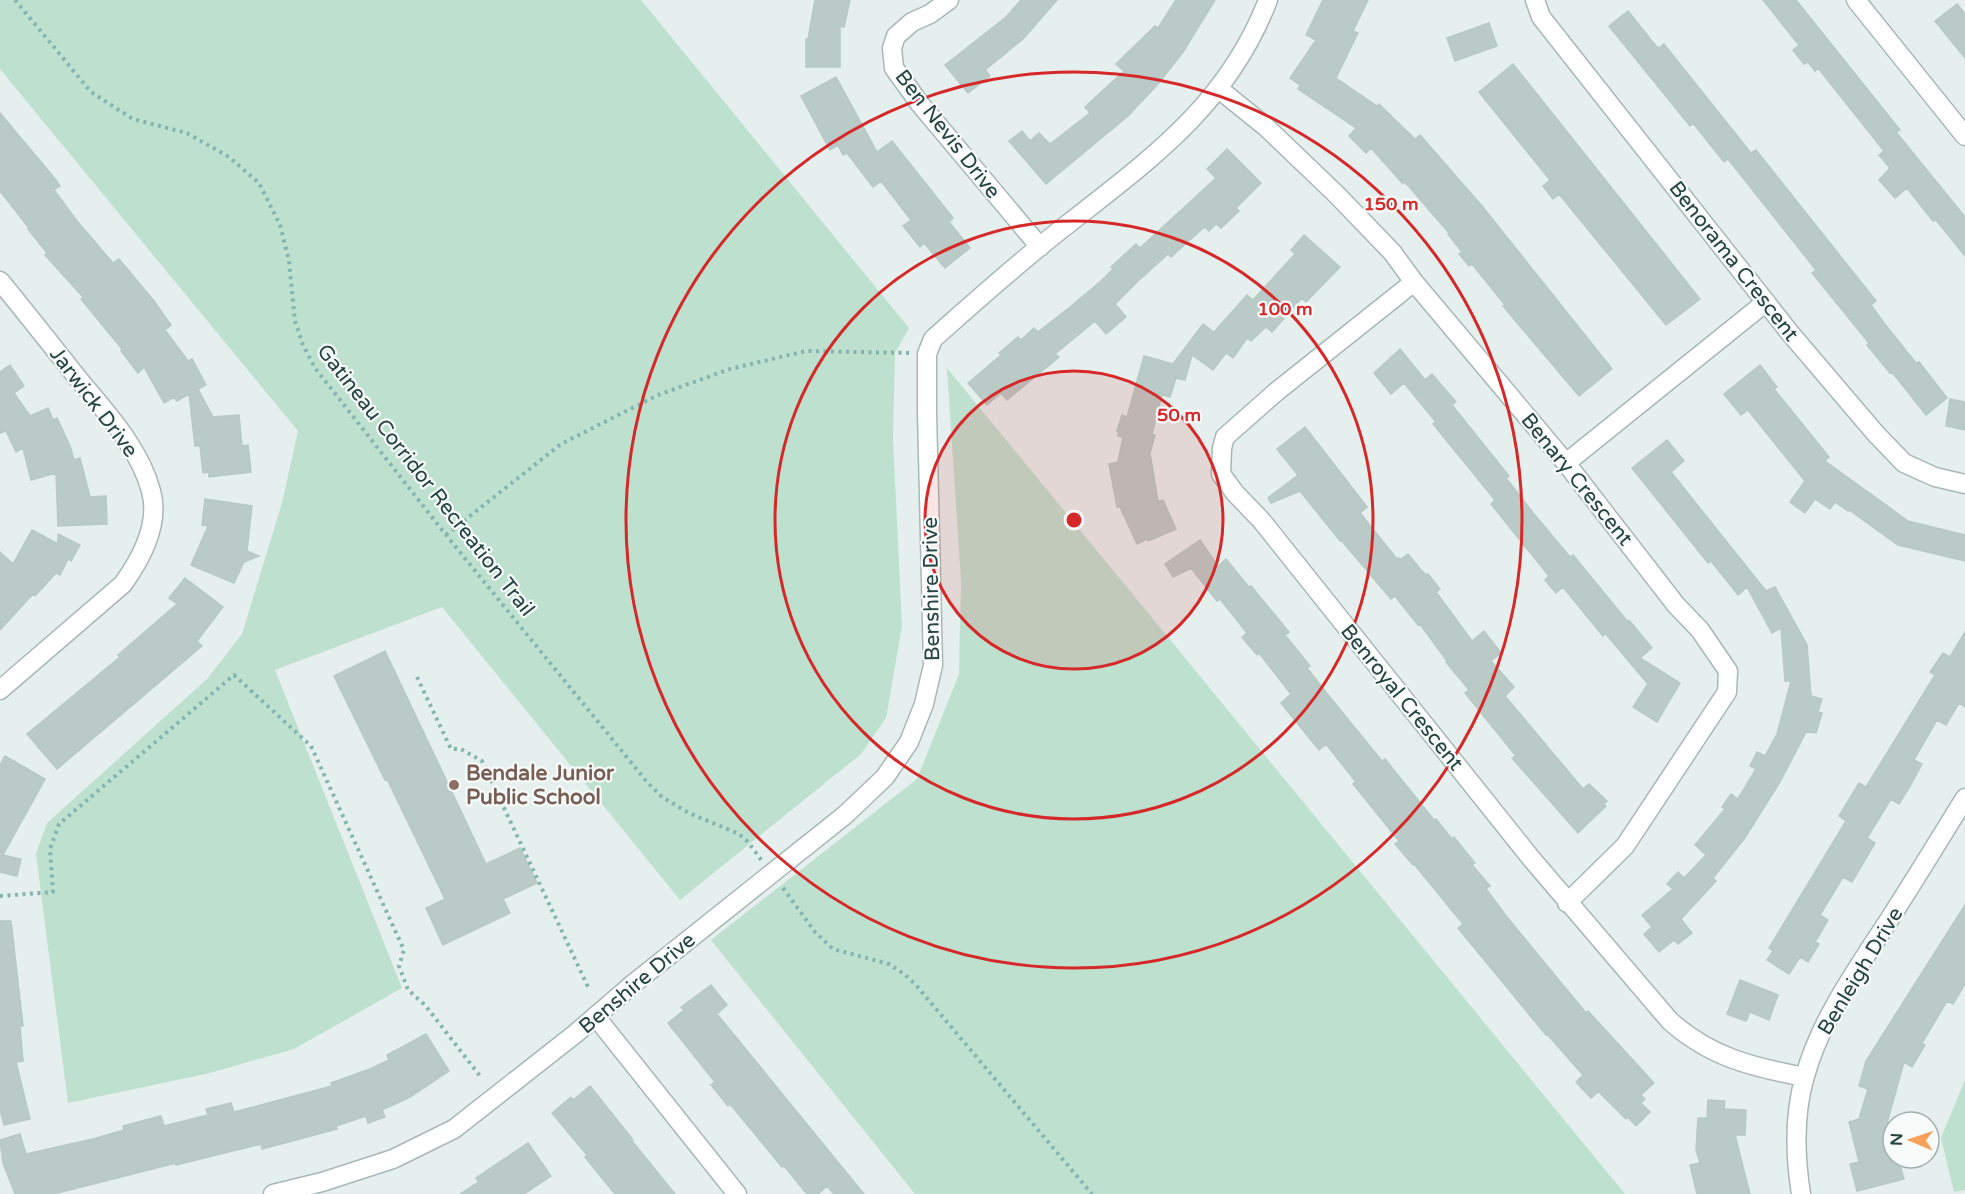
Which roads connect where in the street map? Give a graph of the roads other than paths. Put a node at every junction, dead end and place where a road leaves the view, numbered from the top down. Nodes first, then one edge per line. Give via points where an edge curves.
1 (949, 0) edge
2 (1268, 0) edge
3 (1535, 0) edge
4 (1856, 0) edge
5 (1219, 89) junction
6 (1965, 136) edge
7 (1040, 247) junction
8 (0, 281) edge
9 (1414, 282) junction
10 (1766, 302) junction
11 (1566, 463) junction
12 (1965, 484) edge
13 (0, 690) edge
14 (1965, 798) edge
15 (1568, 903) junction
16 (596, 1017) junction
17 (1804, 1077) junction
18 (273, 1194) edge
19 (737, 1194) edge
20 (1801, 1194) edge

1 - 7 street, Ben Nevis Drive via 896,36 892,48 894,68
2 - 5 street via 1236,66
3 - 10 street, Benorama Crescent via 1541,17
4 - 6 street
5 - 7 street via 1152,158
5 - 9 street, Benary Crescent via 1266,127 1336,194 1392,252
7 - 16 street, Benshire Drive via 933,339 927,354 933,664 924,704 909,742 885,777 845,815
8 - 13 street, Jarwick Drive via 137,457 152,492 152,515 136,567 123,584
9 - 11 street, Benary Crescent
9 - 15 street, Benroyal Crescent via 1225,436 1221,474
10 - 11 street
10 - 12 street, Benorama Crescent via 1904,463 1935,477
11 - 15 street, Benary Crescent via 1676,605 1700,630 1728,671 1727,692 1625,846
14 - 17 street, Benleigh Drive via 1848,983 1816,1043
15 - 17 street, Benroyal Crescent via 1670,1021 1693,1040 1739,1062
16 - 18 street, Benshire Drive via 454,1129 393,1159
16 - 19 street
17 - 20 street, Benleigh Drive via 1798,1122

